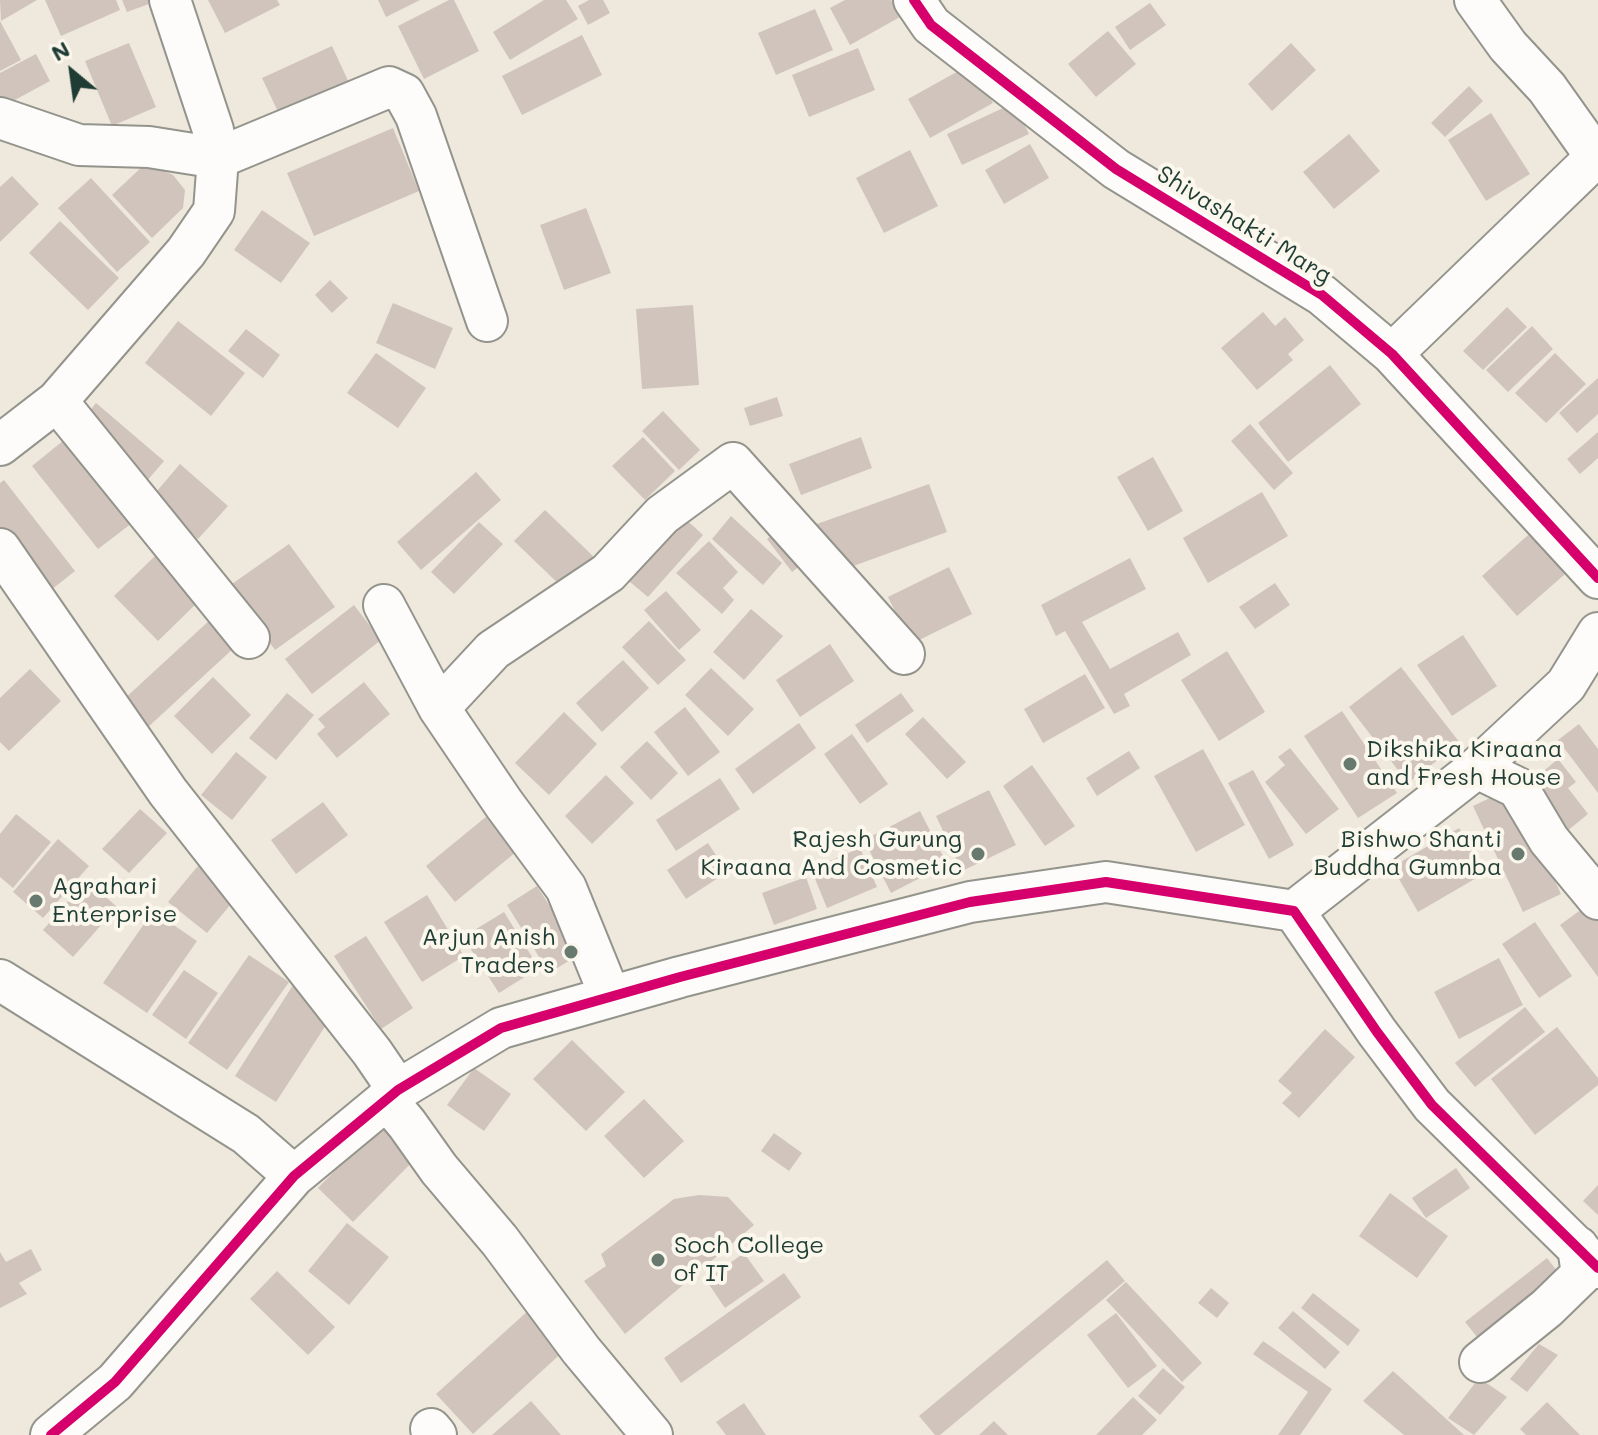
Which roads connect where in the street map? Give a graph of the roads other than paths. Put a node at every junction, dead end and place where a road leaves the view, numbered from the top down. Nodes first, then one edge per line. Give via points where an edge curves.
1 (170, 0) edge
2 (914, 0) edge
3 (1475, 0) edge
4 (0, 118) edge
5 (1597, 156) edge
6 (218, 158) junction
7 (487, 321) dead end
8 (1392, 354) junction
9 (57, 401) junction
10 (0, 445) edge
11 (0, 549) edge
12 (1598, 578) edge
13 (384, 605) dead end
14 (1598, 633) edge
15 (249, 638) dead end
16 (904, 654) dead end
17 (439, 708) junction
18 (1477, 768) junction
19 (1598, 899) edge
20 (1294, 911) junction
21 (0, 980) edge
22 (610, 996) junction
23 (392, 1094) junction
24 (294, 1176) junction
25 (1588, 1257) edge
26 (1480, 1362) dead end
27 (51, 1435) edge
28 (652, 1435) edge

1 - 6 street
2 - 8 street, Shivashakti Marg via 931,25 1116,169 1322,295
3 - 5 street
4 - 6 street via 79,145 149,147
5 - 8 street
6 - 7 street via 389,87 404,94
6 - 9 street via 214,211 186,252
8 - 12 street, Shivashakti Marg
9 - 10 street
9 - 15 street
11 - 23 street via 168,792 372,1052
13 - 17 street
14 - 18 street via 1566,685
16 - 17 street via 733,463 662,515 608,573 493,650
17 - 22 street via 566,888
18 - 19 street via 1518,788 1549,840
18 - 20 street
20 - 22 street via 1106,882 970,902
20 - 25 street via 1432,1105
21 - 24 street via 246,1134
22 - 23 street via 501,1028
23 - 24 street
23 - 28 street via 439,1169
24 - 27 street via 115,1382
25 - 26 street via 1582,1274

